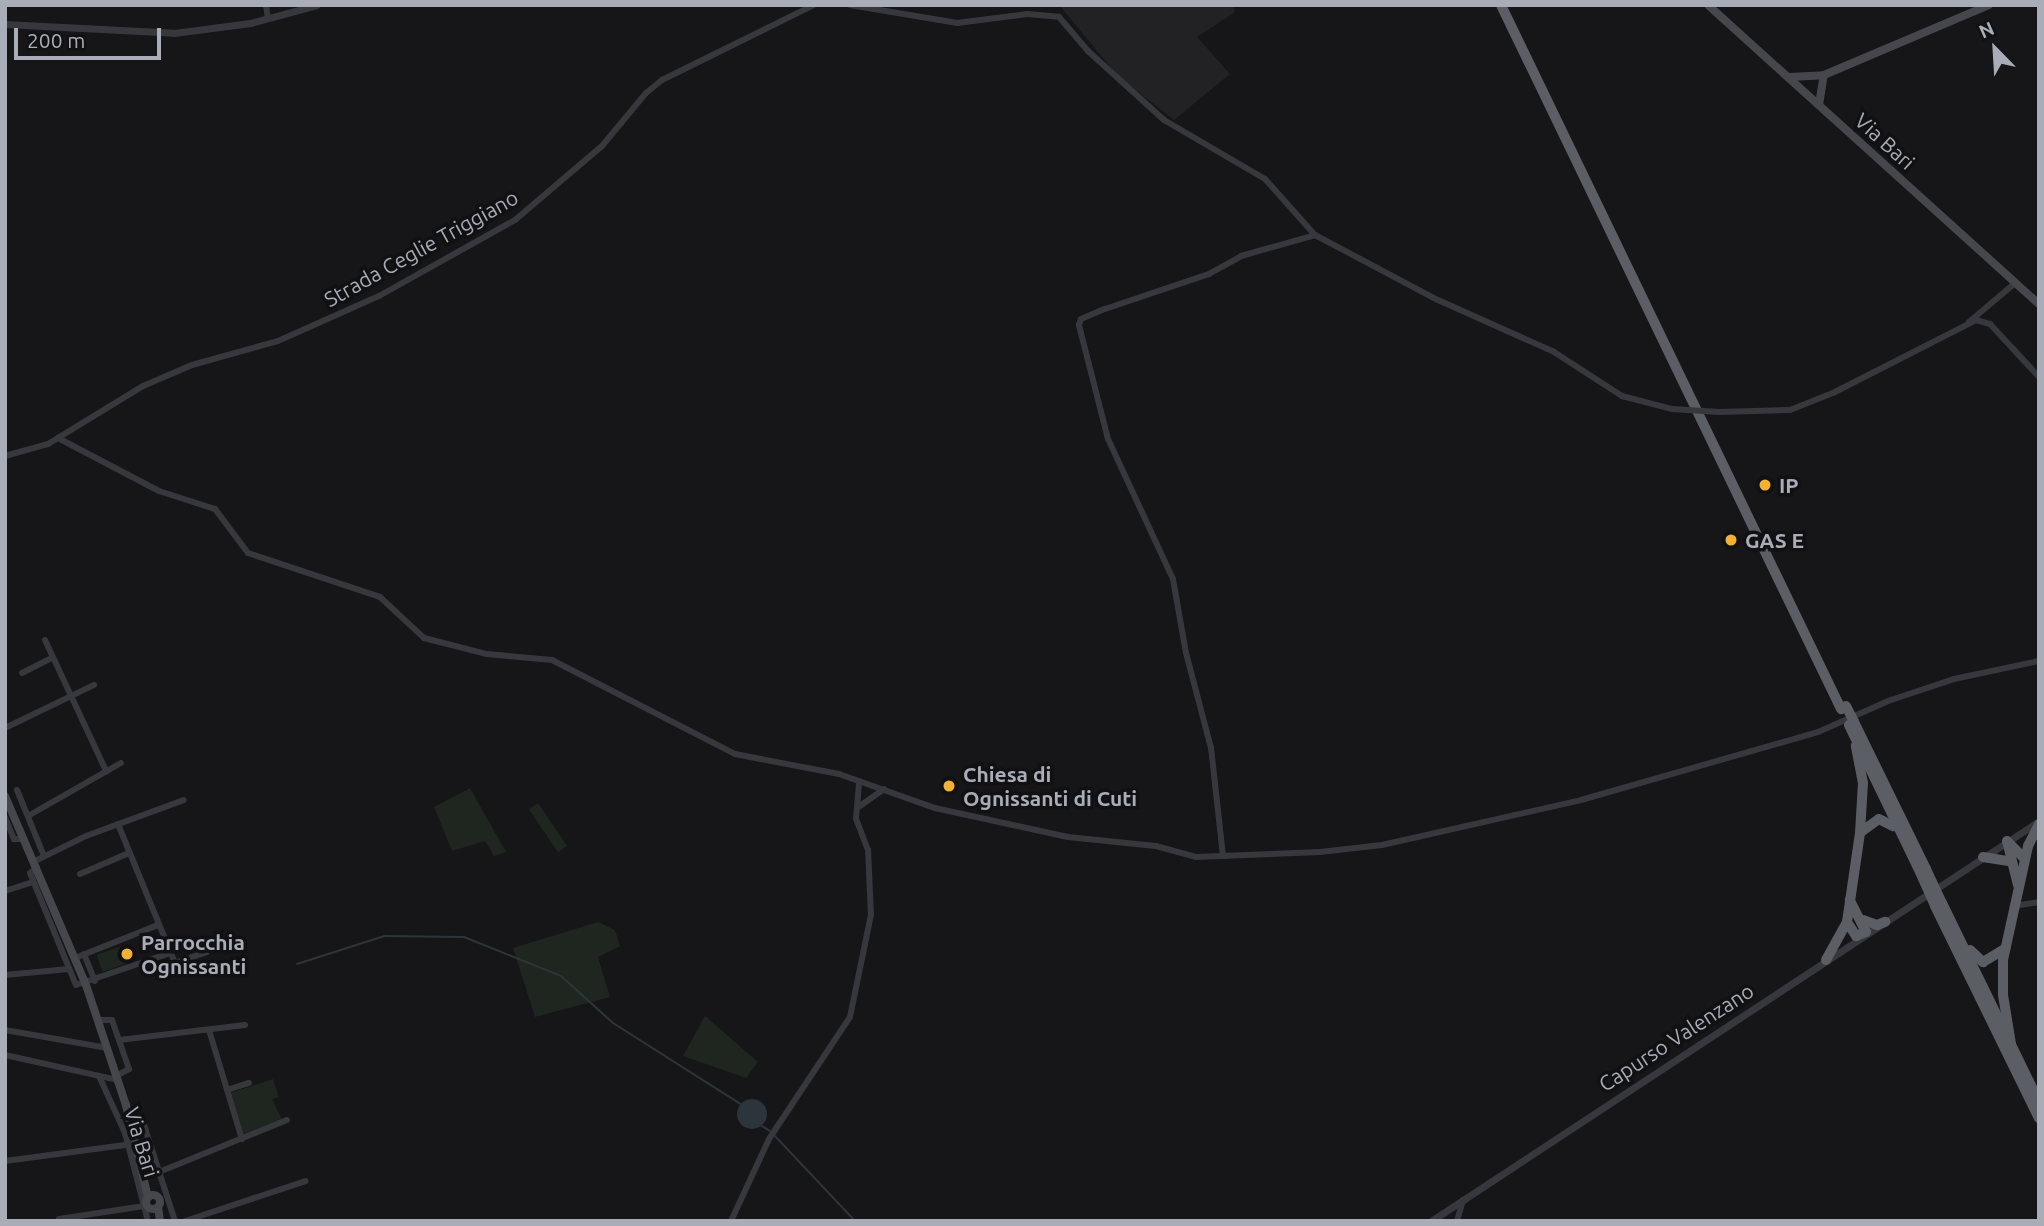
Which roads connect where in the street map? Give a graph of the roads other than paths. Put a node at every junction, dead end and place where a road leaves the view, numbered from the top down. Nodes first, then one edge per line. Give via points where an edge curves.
1 (266, 5) edge
2 (317, 5) edge
3 (814, 5) edge
4 (850, 5) edge
5 (1501, 5) edge
6 (1507, 5) edge
7 (1708, 5) edge
8 (1989, 5) edge
9 (268, 19) junction
10 (5, 24) edge
11 (1780, 70) junction
12 (1820, 76) junction
13 (1802, 90) junction
14 (1819, 105) junction
15 (1315, 235) junction
16 (2015, 283) junction
17 (2039, 304) edge
18 (1968, 323) junction
19 (2039, 377) edge
20 (58, 438) junction
21 (5, 456) edge
22 (45, 640) dead end
23 (52, 658) junction
24 (2039, 661) edge
25 (22, 673) dead end
26 (94, 685) dead end
27 (69, 697) junction
28 (1843, 708) junction
29 (1852, 724) junction
30 (5, 728) edge
31 (1856, 746) junction
32 (121, 763) dead end
33 (106, 771) junction
34 (859, 781) junction
35 (884, 789) junction
36 (17, 790) dead end
37 (6, 798) edge
38 (184, 800) dead end
39 (857, 808) junction
40 (27, 813) junction
41 (8, 819) edge
42 (2039, 822) edge
43 (118, 824) junction
44 (33, 830) junction
45 (1860, 833) junction
46 (23, 837) junction
47 (2007, 841) junction
48 (129, 853) junction
49 (44, 856) junction
50 (1223, 856) junction
51 (1983, 857) junction
52 (2025, 859) junction
53 (2009, 861) junction
54 (36, 864) junction
55 (1921, 869) junction
56 (80, 874) dead end
57 (33, 882) junction
58 (2018, 885) junction
59 (5, 891) edge
60 (1850, 900) junction
61 (2039, 902) edge
62 (1939, 904) junction
63 (2014, 906) junction
64 (1950, 918) junction
65 (1863, 920) junction
66 (1847, 922) junction
67 (1885, 922) junction
68 (158, 925) junction
69 (1863, 936) junction
70 (2005, 949) junction
71 (207, 952) dead end
72 (170, 953) junction
73 (84, 954) junction
74 (75, 958) junction
75 (1826, 960) junction
76 (69, 969) junction
77 (5, 975) edge
78 (90, 983) junction
79 (98, 1020) junction
80 (245, 1025) dead end
81 (5, 1030) edge
82 (209, 1030) junction
83 (101, 1031) junction
84 (119, 1040) junction
85 (93, 1044) junction
86 (2011, 1044) junction
87 (107, 1048) junction
88 (5, 1055) edge
89 (99, 1076) junction
90 (117, 1078) junction
91 (249, 1083) dead end
92 (227, 1090) junction
93 (2039, 1102) edge
94 (2039, 1118) edge
95 (287, 1120) dead end
96 (143, 1122) dead end
97 (242, 1139) junction
98 (125, 1145) junction
99 (5, 1161) edge
100 (159, 1172) junction
101 (306, 1181) dead end
102 (1463, 1200) junction
103 (154, 1202) junction
104 (60, 1219) dead end
105 (148, 1221) edge
106 (160, 1221) edge
107 (175, 1221) edge
108 (185, 1221) edge
109 (732, 1221) edge
110 (1431, 1221) edge
111 (1457, 1221) edge

1 - 9 street
2 - 9 street
3 - 20 street, Strada Ceglie Triggiano via 662,80 594,154 514,220 320,324 142,386
4 - 15 street via 957,23 1027,14 1059,17 1088,51 1164,120 1265,179
5 - 28 highway
6 - 28 highway
7 - 11 main road, Via Bari
8 - 12 main road
9 - 10 street via 174,33
11 - 12 main road via 1796,79
11 - 13 main road, Via Bari
12 - 13 main road
12 - 14 main road
13 - 14 main road, Via Bari
14 - 16 main road, Via Bari
15 - 18 street, bridge via 1438,300 1554,352 1622,396 1672,409 1790,410 1833,393
15 - 50 street via 1241,256 1209,274 1081,319 1079,325 1108,439 1173,579 1210,748
16 - 17 main road, Via Bari
16 - 18 street via 1975,312
18 - 19 street via 1990,324
20 - 21 street, Strada Ceglie Triggiano
20 - 34 street via 171,497 215,509 248,553 380,597 424,638 487,653 552,660 735,754
22 - 23 street
23 - 25 street
23 - 27 street
24 - 50 street via 1954,680 1891,700 1818,733 1737,752 1655,780 1382,845
26 - 27 street
27 - 30 street
27 - 33 street
28 - 29 highway
29 - 31 highway
29 - 55 highway
31 - 45 highway via 1863,783
31 - 55 highway
32 - 33 street
33 - 40 street
34 - 35 street
34 - 39 street
35 - 39 street
35 - 50 street via 935,808 1068,837 1156,846 1196,857
36 - 40 street
37 - 41 main road, Via Bari
38 - 43 street
39 - 109 street via 872,880 871,915 850,1017 769,1139
40 - 41 street
40 - 44 street
41 - 46 main road, Via Bari
42 - 47 street, Capurso Valenzano
42 - 52 highway
43 - 48 street
43 - 49 street
44 - 46 street
44 - 49 street
45 - 55 highway via 1871,821 1888,820
45 - 60 highway
46 - 54 main road, Via Bari
47 - 51 street, Capurso Valenzano
47 - 52 highway
47 - 53 highway
48 - 56 street
48 - 68 street
49 - 54 street
51 - 53 highway
51 - 67 street, Capurso Valenzano
52 - 58 highway
53 - 58 highway
54 - 57 street via 30,872
54 - 74 main road, Via Bari
55 - 62 highway, bridge
57 - 59 street
57 - 76 street, Via Bari
58 - 63 highway
60 - 65 highway
60 - 66 highway
61 - 63 street
62 - 64 highway
62 - 94 highway
63 - 70 highway
64 - 70 highway via 1978,959 1990,961
64 - 86 highway
65 - 67 highway via 1877,925
65 - 69 highway
66 - 69 highway via 1852,933
66 - 75 highway
67 - 69 street, Capurso Valenzano
68 - 72 street
68 - 73 street
69 - 75 street, Capurso Valenzano
70 - 86 highway via 2003,995
71 - 72 street via 177,964
72 - 78 street
73 - 74 street
73 - 78 street, Via Bari
74 - 78 main road, Via Bari
75 - 102 street, Capurso Valenzano
76 - 77 street
76 - 78 street, Via Bari via 76,985
78 - 79 main road, Via Bari
79 - 83 main road, Via Bari
79 - 84 street, Via Bari via 110,1018
80 - 82 street
81 - 85 street
82 - 84 street
82 - 92 street
83 - 85 street
83 - 87 main road, Via Bari
84 - 90 street, Via Bari via 129,1069
85 - 87 street
86 - 93 highway
87 - 90 main road, Via Bari
88 - 89 street
89 - 90 street
89 - 98 street, Via Bari via 125,1133
90 - 103 main road, Via Bari
91 - 92 street
92 - 97 street
95 - 97 street
96 - 100 street, Via Bari
97 - 100 street
98 - 99 street
98 - 103 street, Via Bari
100 - 103 street, Via Bari
101 - 108 street
102 - 110 street, Capurso Valenzano
102 - 111 street
103 - 104 street
103 - 105 street, Via Bari
103 - 106 main road, Via Bari
103 - 107 street, Via Bari

